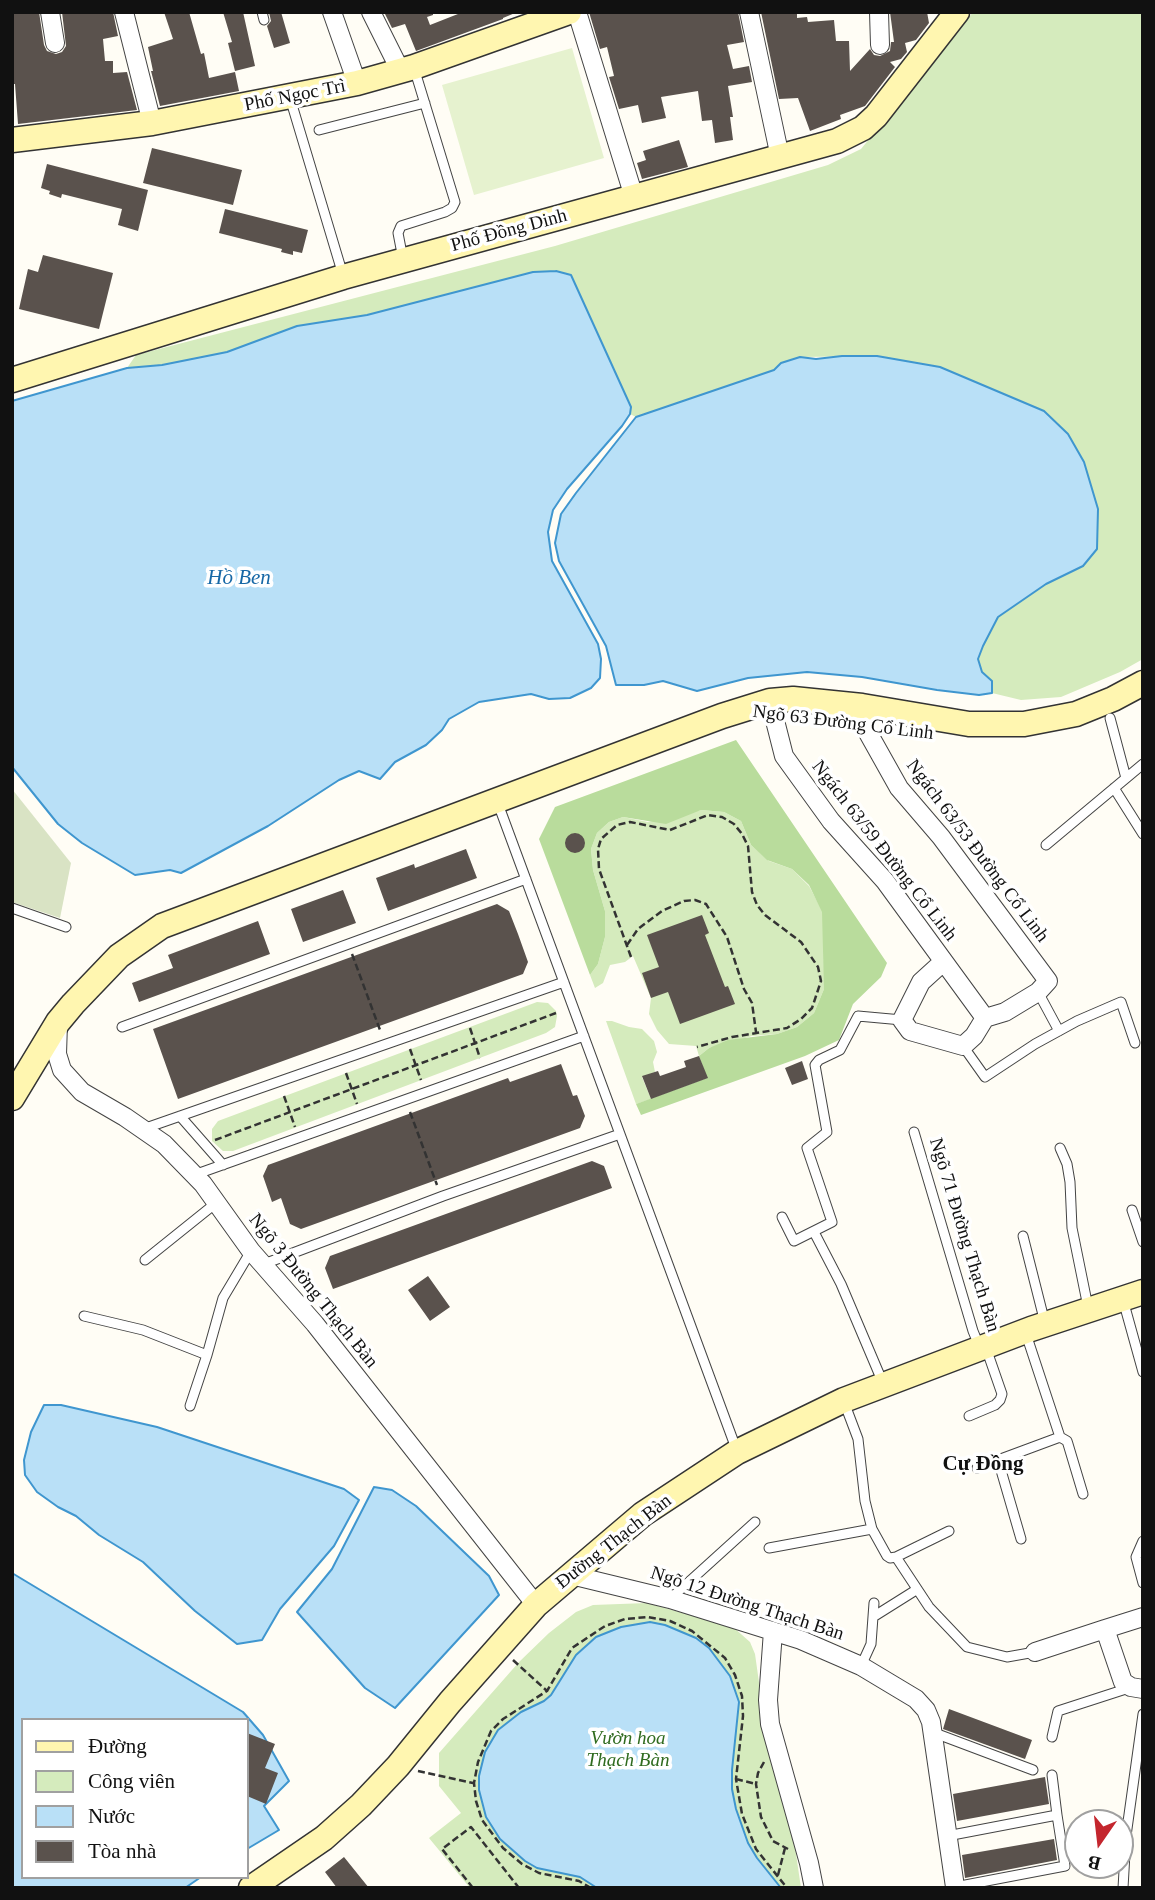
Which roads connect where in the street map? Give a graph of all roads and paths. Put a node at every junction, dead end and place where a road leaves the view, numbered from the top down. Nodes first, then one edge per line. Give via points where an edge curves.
1 (50, 12) edge
2 (124, 12) edge
3 (332, 12) edge
4 (371, 12) edge
5 (569, 12) edge
6 (577, 12) edge
7 (749, 12) edge
8 (879, 12) edge
9 (957, 12) edge
10 (55, 43) dead end
11 (880, 45) dead end
12 (407, 68) junction
13 (357, 83) junction
14 (290, 98) junction
15 (425, 103) junction
16 (152, 123) junction
17 (320, 130) dead end
18 (12, 140) edge
19 (780, 157) junction
20 (634, 197) junction
21 (404, 260) junction
22 (343, 277) junction
23 (12, 380) edge
24 (1143, 683) edge
25 (1143, 701) edge
26 (771, 708) junction
27 (1106, 711) junction
28 (862, 714) junction
29 (1143, 764) edge
30 (1126, 778) junction
31 (1114, 788) junction
32 (497, 800) junction
33 (1143, 834) edge
34 (1046, 845) dead end
35 (526, 879) junction
36 (12, 908) edge
37 (66, 927) dead end
38 (627, 945) junction
39 (351, 953) dead end
40 (631, 957) dead end
41 (943, 962) junction
42 (564, 982) junction
43 (1043, 986) junction
44 (556, 1013) dead end
45 (985, 1018) junction
46 (902, 1020) junction
47 (58, 1022) junction
48 (122, 1027) dead end
49 (469, 1027) dead end
50 (380, 1030) dead end
51 (1059, 1031) junction
52 (757, 1033) junction
53 (584, 1036) junction
54 (475, 1043) junction
55 (1135, 1043) dead end
56 (963, 1046) junction
57 (696, 1047) dead end
58 (410, 1049) dead end
59 (480, 1058) dead end
60 (416, 1065) junction
61 (345, 1073) dead end
62 (421, 1080) dead end
63 (351, 1090) junction
64 (284, 1096) dead end
65 (12, 1098) edge
66 (356, 1104) dead end
67 (409, 1109) dead end
68 (290, 1112) junction
69 (180, 1116) junction
70 (295, 1127) dead end
71 (143, 1129) junction
72 (914, 1132) dead end
73 (620, 1134) junction
74 (204, 1144) junction
75 (1060, 1147) dead end
76 (223, 1165) junction
77 (194, 1175) junction
78 (438, 1188) dead end
79 (216, 1202) junction
80 (1132, 1210) dead end
81 (782, 1217) dead end
82 (814, 1231) junction
83 (1023, 1236) dead end
84 (1143, 1242) edge
85 (258, 1257) junction
86 (145, 1260) dead end
87 (1133, 1295) edge
88 (1089, 1310) junction
89 (84, 1316) dead end
90 (1035, 1328) junction
91 (983, 1347) junction
92 (207, 1355) junction
93 (1143, 1372) edge
94 (884, 1385) junction
95 (844, 1401) junction
96 (190, 1406) dead end
97 (969, 1416) dead end
98 (1060, 1437) junction
99 (737, 1452) junction
100 (998, 1460) junction
101 (977, 1468) dead end
102 (1083, 1493) dead end
103 (755, 1522) dead end
104 (872, 1529) junction
105 (949, 1531) dead end
106 (1021, 1539) dead end
107 (1143, 1541) edge
108 (769, 1548) dead end
109 (896, 1557) junction
110 (570, 1575) junction
111 (1143, 1583) edge
112 (916, 1590) junction
113 (670, 1599) junction
114 (874, 1603) dead end
115 (536, 1605) junction
116 (873, 1617) junction
117 (1143, 1617) edge
118 (1105, 1629) junction
119 (773, 1631) junction
120 (498, 1646) junction
121 (1035, 1652) joint
122 (861, 1666) junction
123 (1137, 1688) edge
124 (547, 1691) junction
125 (1143, 1714) edge
126 (932, 1732) junction
127 (1052, 1737) dead end
128 (777, 1753) junction
129 (398, 1766) junction
130 (1033, 1770) dead end
131 (1052, 1775) dead end
132 (736, 1779) junction
133 (474, 1783) junction
134 (756, 1784) junction
135 (1057, 1815) junction
136 (947, 1836) junction
137 (785, 1848) junction
138 (806, 1849) junction
139 (778, 1875) junction
140 (955, 1887) edge
141 (251, 1888) edge
142 (473, 1888) edge
143 (519, 1888) edge
144 (591, 1888) edge
145 (787, 1888) edge
146 (814, 1888) edge
147 (1123, 1888) edge

1 - 10 street
2 - 16 street
3 - 13 street
4 - 12 street
5 - 12 street, Phố Ngọc Trì
6 - 20 street
7 - 19 street
8 - 11 street
9 - 19 street, Phố Đồng Dinh via 863,128 837,141
12 - 13 street, Phố Ngọc Trì
12 - 15 lane
13 - 14 street, Phố Ngọc Trì
14 - 16 street, Phố Ngọc Trì
14 - 22 lane
15 - 17 lane
15 - 21 lane via 454,205 401,226 398,233
16 - 18 street, Phố Ngọc Trì
19 - 20 street, Phố Đồng Dinh
20 - 21 street, Phố Đồng Dinh
21 - 22 street, Phố Đồng Dinh
22 - 23 street, Phố Đồng Dinh
24 - 27 street, Ngõ 63 Đường Cổ Linh
25 - 27 street, Ngõ 63 Đường Cổ Linh
26 - 28 street, Ngõ 63 Đường Cổ Linh via 818,701
26 - 32 street, Ngõ 63 Đường Cổ Linh via 740,710
26 - 41 street, Ngách 63/59 Đường Cổ Linh via 784,756 831,821 885,881
27 - 28 street, Ngõ 63 Đường Cổ Linh via 992,732
27 - 30 lane
28 - 43 street, Ngách 63/53 Đường Cổ Linh via 899,788 941,838
29 - 30 lane
30 - 31 lane
31 - 33 lane
31 - 34 lane
32 - 35 lane
32 - 47 street, Ngõ 63 Đường Cổ Linh via 162,926 119,956
35 - 42 lane
35 - 48 lane
36 - 37 lane
38 - 40 path
38 - 52 path via 638,929 662,911 689,900 706,904 727,937 752,1003
38 - 52 path via 597,859 601,839 608,831 630,822 670,830 708,815 734,824 748,846 757,905 801,942 818,967 821,981 812,1008 801,1019 786,1028
39 - 50 path
41 - 45 street, Ngách 63/59 Đường Cổ Linh
41 - 46 street via 921,982
42 - 53 lane
42 - 69 lane
43 - 45 street via 1006,1012
43 - 51 lane
44 - 54 path
45 - 56 street
46 - 56 street via 911,1031
46 - 82 lane via 858,1016 840,1050 815,1065 827,1132 807,1148 832,1222
47 - 65 street, Ngõ 63 Đường Cổ Linh
47 - 71 street, Ngõ 3 Đường Thạch Bàn via 57,1054 62,1070 82,1092
49 - 54 path
51 - 55 lane via 1121,1002
51 - 56 lane via 985,1077
52 - 57 path
53 - 73 lane
53 - 76 lane
54 - 59 path
54 - 60 path
58 - 60 path
60 - 62 path
60 - 63 path
61 - 63 path
63 - 66 path
63 - 68 path
64 - 68 path
67 - 78 path
68 - 70 path
68 - 74 path
69 - 71 lane
69 - 74 lane
71 - 77 street, Ngõ 3 Đường Thạch Bàn
72 - 91 lane, Ngõ 71 Đường Thạch Bàn via 973,1331
73 - 85 lane
73 - 99 lane
74 - 76 lane
75 - 88 lane via 1070,1182 1072,1228
76 - 77 lane
77 - 79 street, Ngõ 3 Đường Thạch Bàn
79 - 85 street, Ngõ 3 Đường Thạch Bàn
79 - 86 lane
80 - 84 lane
81 - 82 lane via 794,1241
82 - 94 lane
83 - 90 lane
85 - 92 lane via 223,1298
85 - 115 street, Ngõ 3 Đường Thạch Bàn
87 - 88 street, Đường Thạch Bàn
87 - 93 lane
88 - 90 street, Đường Thạch Bàn
89 - 92 lane via 143,1330
90 - 91 street, Đường Thạch Bàn
90 - 98 lane
91 - 94 street, Đường Thạch Bàn
91 - 97 lane, Ngõ 71 Đường Thạch Bàn via 1002,1394 995,1405
92 - 96 lane
94 - 95 street, Đường Thạch Bàn
95 - 99 street, Đường Thạch Bàn
95 - 104 lane via 858,1440
98 - 100 lane
98 - 102 lane via 1068,1444
99 - 110 street, Đường Thạch Bàn via 643,1514
100 - 101 lane
100 - 106 lane
103 - 113 lane
104 - 108 lane
104 - 109 lane via 887,1556
105 - 109 lane
107 - 111 lane via 1136,1557
109 - 112 lane
110 - 113 street, Ngõ 12 Đường Thạch Bàn
110 - 115 street, Đường Thạch Bàn
112 - 116 lane
112 - 121 lane via 967,1647 1007,1657
113 - 119 street, Ngõ 12 Đường Thạch Bàn
114 - 116 lane
115 - 120 street, Đường Thạch Bàn
116 - 122 lane via 870,1648
117 - 118 street
118 - 121 street
118 - 123 street via 1119,1675
119 - 122 street, Ngõ 12 Đường Thạch Bàn
119 - 128 street via 768,1700
120 - 124 path
120 - 129 street, Đường Thạch Bàn
122 - 126 street, Ngõ 12 Đường Thạch Bàn via 916,1699 926,1710
123 - 127 lane via 1058,1711
124 - 132 path via 572,1648 605,1626 648,1617 692,1631 725,1658 742,1696
124 - 133 path via 503,1718 491,1731
125 - 147 lane
126 - 130 lane
126 - 136 street, Ngõ 12 Đường Thạch Bàn
128 - 134 path via 764,1762
128 - 138 street
129 - 133 path
129 - 141 street, Đường Thạch Bàn via 324,1838
131 - 135 lane
132 - 134 path
132 - 139 path via 748,1834
133 - 144 path via 482,1819 503,1848 539,1873
134 - 137 path via 767,1833
135 - 136 lane
135 - 140 lane via 1065,1866
136 - 140 street, Ngõ 12 Đường Thạch Bàn
137 - 138 path
137 - 139 path
138 - 146 street
139 - 145 path
142 - 143 path via 442,1849 471,1827

